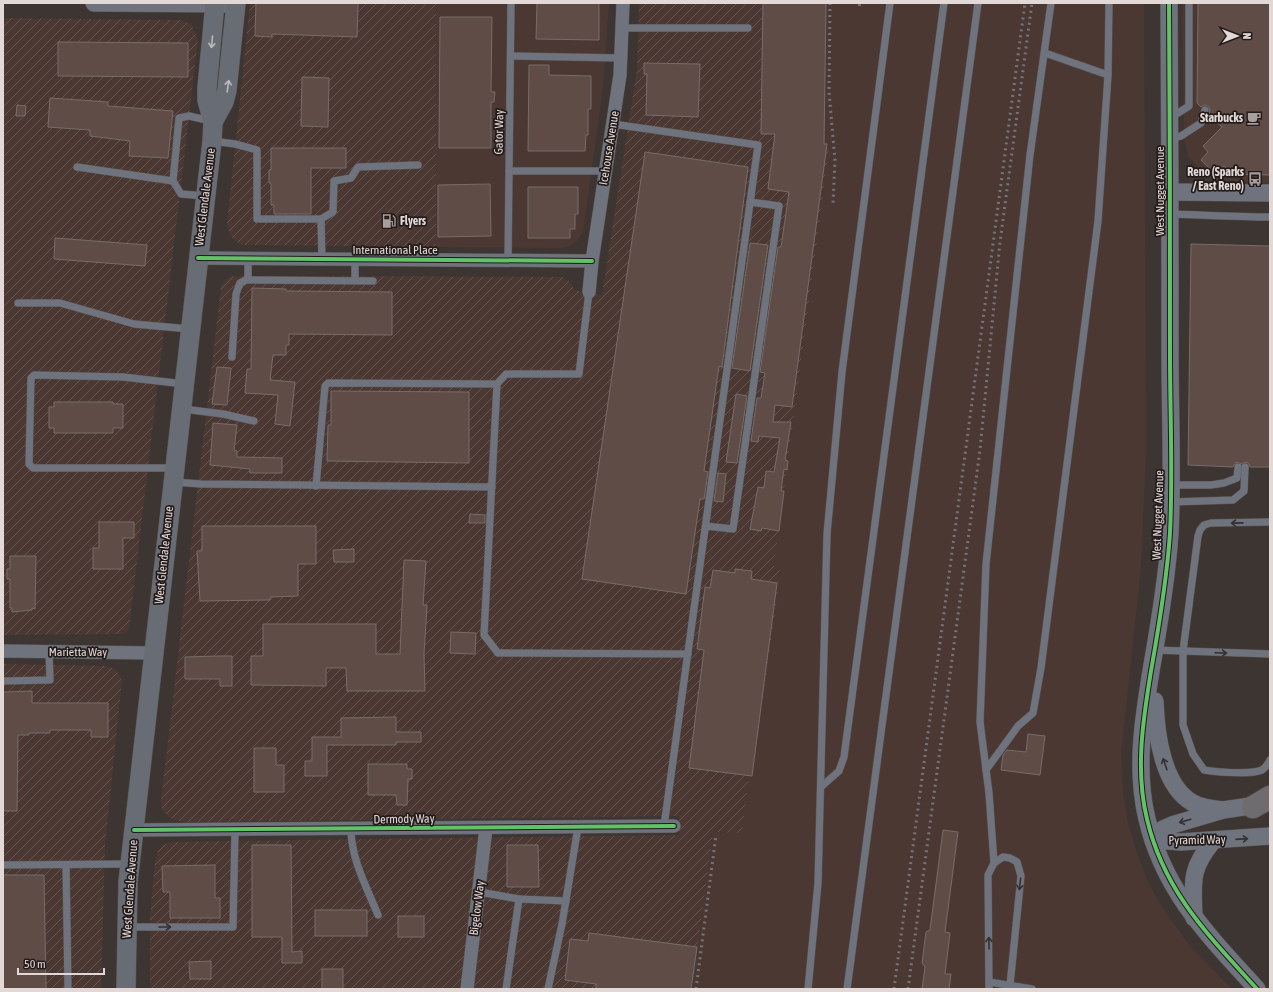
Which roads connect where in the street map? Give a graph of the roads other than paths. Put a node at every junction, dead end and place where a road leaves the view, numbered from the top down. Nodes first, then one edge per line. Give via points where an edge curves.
1 (94, 3) edge
2 (215, 3) edge
3 (236, 3) edge
4 (511, 3) edge
5 (623, 3) edge
6 (890, 3) edge
7 (944, 3) edge
8 (978, 3) edge
9 (1051, 3) edge
10 (1109, 3) edge
11 (1169, 3) edge
12 (1189, 3) edge
13 (623, 28) junction
14 (748, 28) dead end
15 (1045, 52) junction
16 (511, 56) junction
17 (622, 58) junction
18 (1108, 75) junction
19 (1204, 110) dead end
20 (1170, 118) junction
21 (213, 122) junction
22 (613, 124) junction
23 (1170, 139) junction
24 (212, 141) junction
25 (418, 165) dead end
26 (77, 167) dead end
27 (509, 171) junction
28 (606, 171) junction
29 (173, 181) junction
30 (1170, 192) junction
31 (1270, 193) edge
32 (205, 196) junction
33 (750, 202) junction
34 (1170, 214) junction
35 (1270, 217) edge
36 (322, 219) junction
37 (198, 258) junction
38 (248, 259) junction
39 (322, 259) junction
40 (356, 259) junction
41 (508, 260) junction
42 (592, 262) junction
43 (248, 278) junction
44 (355, 280) junction
45 (372, 281) dead end
46 (589, 292) joint
47 (18, 303) dead end
48 (190, 329) junction
49 (232, 357) dead end
50 (184, 384) junction
51 (497, 384) junction
52 (181, 409) junction
53 (254, 422) dead end
54 (173, 475) junction
55 (1171, 485) junction
56 (316, 486) junction
57 (492, 487) junction
58 (1171, 502) junction
59 (1270, 522) edge
60 (706, 526) junction
61 (1182, 651) junction
62 (3, 652) edge
63 (49, 652) junction
64 (153, 653) junction
65 (688, 654) junction
66 (1154, 654) junction
67 (1270, 654) edge
68 (3, 681) edge
69 (1270, 760) edge
70 (986, 770) junction
71 (822, 786) junction
72 (1264, 802) edge
73 (1223, 810) junction
74 (669, 826) joint
75 (578, 827) junction
76 (486, 828) junction
77 (351, 829) junction
78 (134, 830) junction
79 (235, 830) junction
80 (1270, 836) edge
81 (1153, 840) junction
82 (1214, 841) junction
83 (994, 863) junction
84 (130, 864) junction
85 (3, 865) edge
86 (66, 865) junction
87 (479, 892) junction
88 (519, 899) junction
89 (566, 901) junction
90 (378, 915) dead end
91 (1194, 919) junction
92 (126, 927) junction
93 (1010, 985) junction
94 (989, 986) edge
95 (68, 989) edge
96 (126, 989) edge
97 (467, 989) edge
98 (506, 989) edge
99 (548, 989) edge
100 (808, 989) edge
101 (847, 989) edge
102 (1032, 989) edge
103 (1257, 989) edge

1 - 2 street
2 - 3 street
2 -> 21 main road, West Glendale Avenue via 207,88 207,100
21 -> 3 main road, West Glendale Avenue via 224,102 227,90
4 - 16 lane, Gator Way
5 - 13 street, Icehouse Avenue
6 - 71 lane via 842,372 827,534
7 - 71 lane via 844,757 839,771
8 - 101 lane
9 - 15 lane
10 - 18 lane
11 - 20 street, West Nugget Avenue
12 - 20 lane via 1189,106
13 - 14 lane
13 - 17 street, Icehouse Avenue
15 - 18 lane
15 - 70 lane via 1030,155 986,564 980,722
16 - 17 lane
16 - 27 lane, Gator Way
17 - 22 street, Icehouse Avenue
18 - 70 lane via 1098,221 1041,668 1033,713 1018,726
19 - 23 lane via 1201,123 1181,136
20 - 23 street, West Nugget Avenue
21 - 24 main road, West Glendale Avenue
21 - 29 lane via 189,116 179,118
22 - 28 street, Icehouse Avenue
22 - 33 lane via 758,145
23 - 30 street, West Nugget Avenue
24 - 32 main road, West Glendale Avenue
24 - 36 lane via 257,150 257,219
25 - 36 lane via 358,167 351,178 334,181 333,212
26 - 29 lane
27 - 28 lane
27 - 41 lane, Gator Way
28 - 42 street, Icehouse Avenue
29 - 32 lane via 181,194
30 - 31 street
30 - 34 street, West Nugget Avenue
32 - 37 main road, West Glendale Avenue
33 - 60 lane
33 - 60 lane via 779,206 733,529
34 - 35 lane via 1219,218
34 - 55 street, West Nugget Avenue
36 - 39 lane
37 - 38 street, International Place
37 - 48 main road, West Glendale Avenue
38 - 39 street, International Place
38 - 43 lane
39 - 40 street, International Place
40 - 41 street, International Place
40 - 44 lane
41 - 42 street, International Place
42 - 46 street, Icehouse Avenue
43 - 44 lane
43 - 49 lane via 240,283 236,294
44 - 45 lane
46 - 51 lane via 579,374 506,374
47 - 48 lane via 60,303 134,324
48 - 50 main road, West Glendale Avenue
50 - 52 main road, West Glendale Avenue
50 - 54 lane via 123,378 34,375 31,378 29,464 33,468
51 - 56 lane via 328,383 325,386 321,417
51 - 57 lane
52 - 53 lane via 223,414
52 - 54 main road, West Glendale Avenue
54 - 56 lane via 201,484
54 - 64 main road, West Glendale Avenue
55 - 58 street, West Nugget Avenue
55 - 58 lane via 1224,483 1237,478 1241,467 1244,491 1233,500
56 - 57 lane
57 - 65 lane via 484,635 498,653
58 - 66 street, West Nugget Avenue via 1167,560
59 -> 61 lane via 1204,525 1200,530 1194,552
60 - 65 lane
61 - 66 lane
61 -> 67 lane
61 - 69 lane via 1183,725 1198,763 1204,770 1213,772 1255,772 1262,770
62 - 63 street, Marietta Way
63 - 64 street, Marietta Way
63 - 68 lane via 50,680
64 - 78 main road, West Glendale Avenue
65 - 74 lane
73 -> 66 street via 1202,807 1185,798 1165,766 1156,724
66 - 81 street, West Nugget Avenue via 1140,755 1141,785
70 - 83 lane
71 - 100 lane via 818,883
72 - 73 street, Pyramid Way
73 -> 81 street, Pyramid Way via 1172,825 1163,829
74 - 75 street, Dermody Way
75 - 76 street, Dermody Way
75 - 89 lane
76 - 77 street, Dermody Way
76 - 87 street, Bigelow Way
77 - 79 street, Dermody Way
77 - 90 lane via 351,840 360,874
78 - 79 street, Dermody Way
78 - 84 main road, West Glendale Avenue
92 -> 79 lane via 233,926
82 -> 80 street, Pyramid Way
81 - 82 street, Pyramid Way
81 - 91 street, West Nugget Avenue via 1170,880
82 - 91 street via 1198,861 1194,873
83 -> 93 lane via 1003,857 1010,858 1017,862 1021,876
94 -> 83 lane via 988,875
84 - 86 lane
84 - 92 main road, West Glendale Avenue
85 - 86 lane
86 - 95 lane
87 - 88 lane
87 - 97 street, Bigelow Way
88 - 89 lane
88 - 98 lane
89 - 99 lane
91 - 103 street, West Nugget Avenue
92 - 96 main road, West Glendale Avenue
93 - 94 lane
93 - 102 lane

